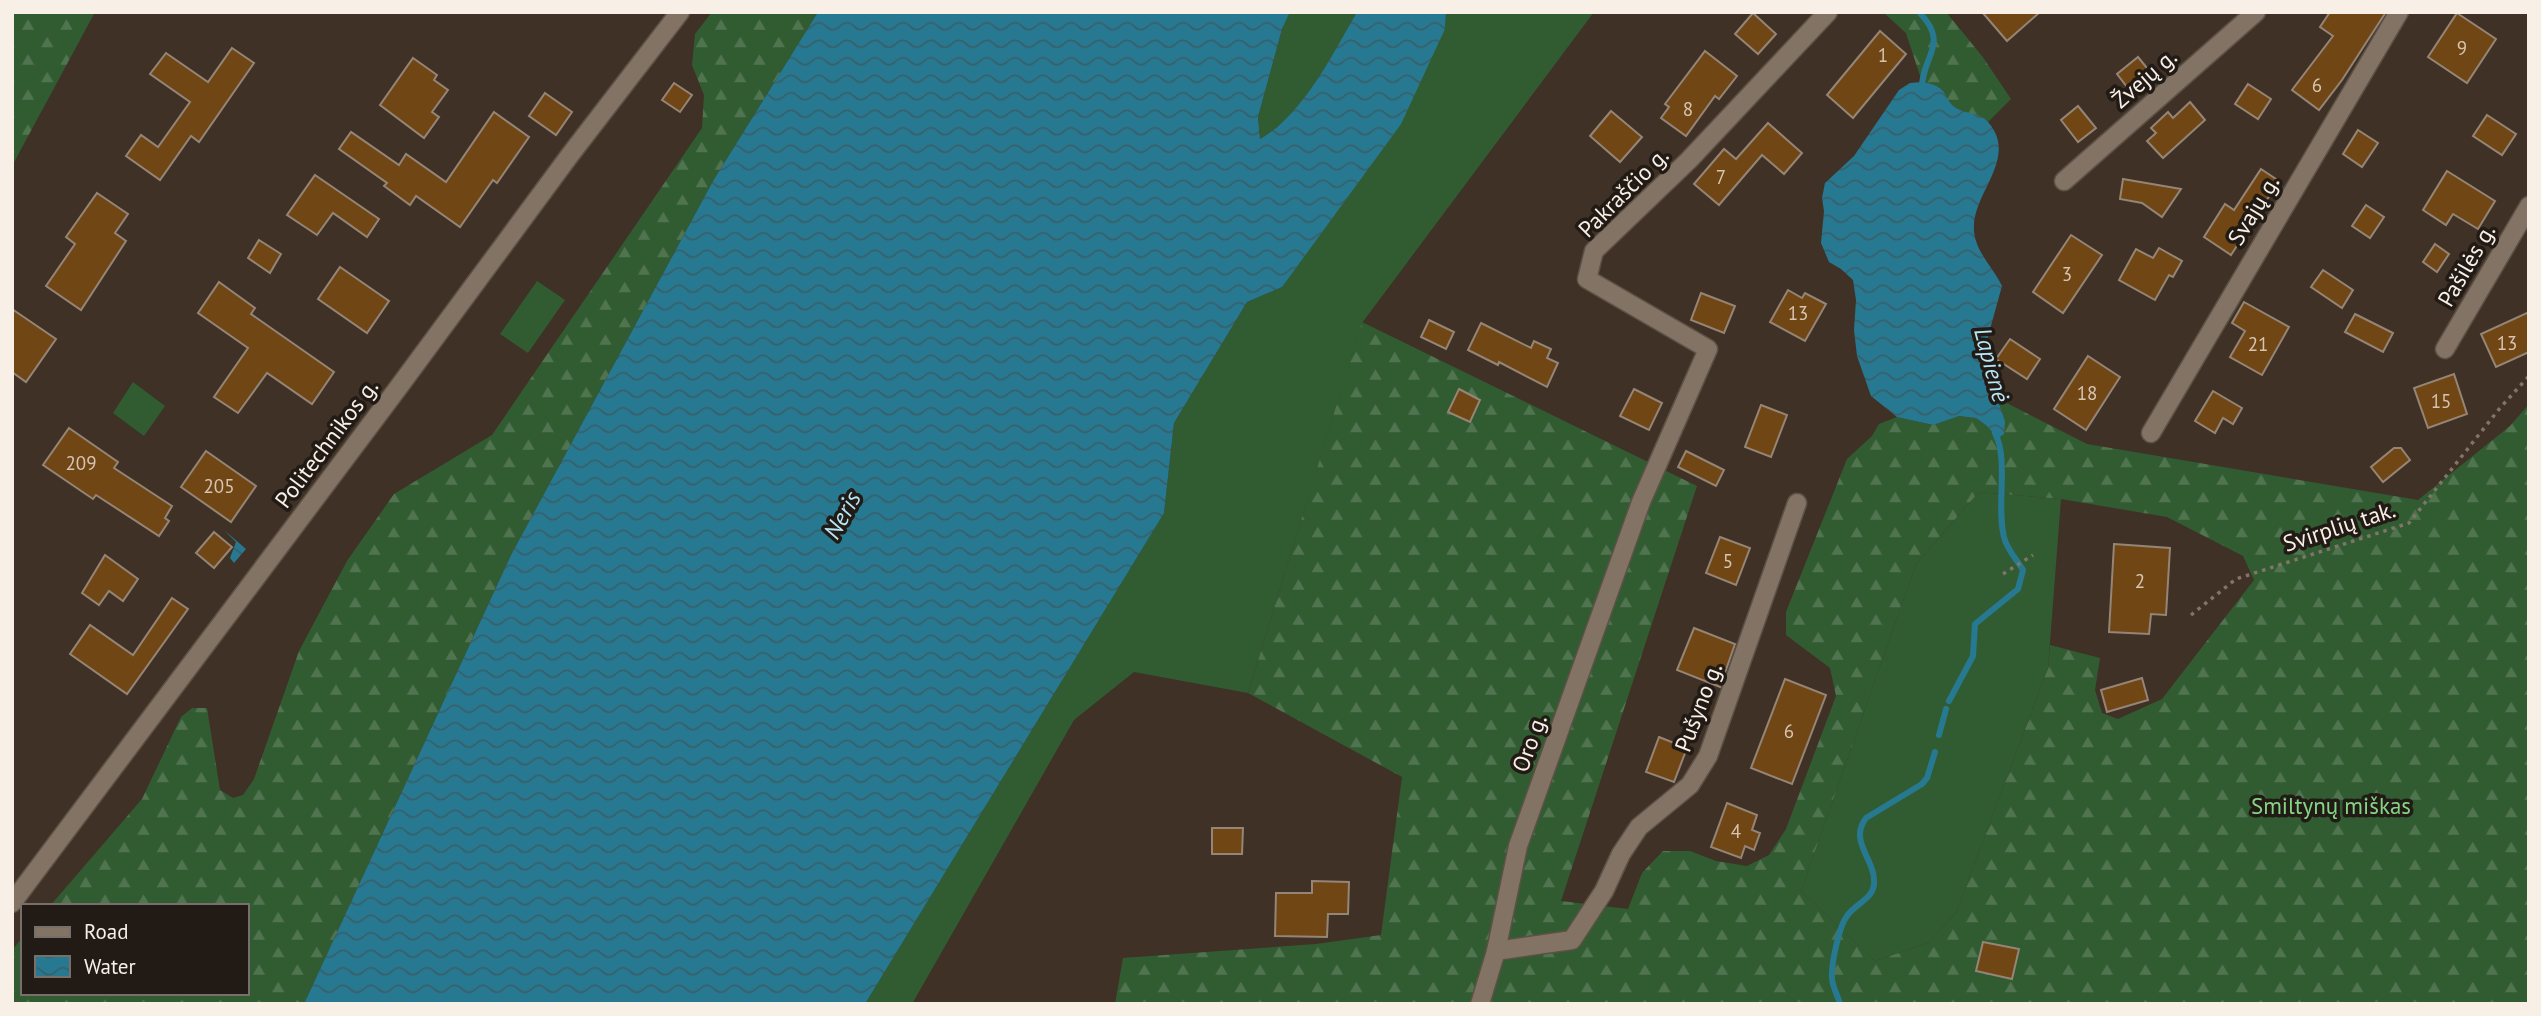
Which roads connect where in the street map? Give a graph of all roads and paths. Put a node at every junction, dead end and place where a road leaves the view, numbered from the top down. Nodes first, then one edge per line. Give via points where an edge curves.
1 (680, 12) edge
2 (1828, 12) edge
3 (2256, 12) edge
4 (2399, 12) edge
5 (2064, 181) dead end
6 (2529, 206) edge
7 (2445, 349) dead end
8 (2529, 376) edge
9 (2151, 433) dead end
10 (1641, 502) joint
11 (1797, 503) dead end
12 (2034, 555) dead end
13 (2003, 574) dead end
14 (2191, 615) dead end
15 (12, 903) edge
16 (1496, 951) junction
17 (1480, 1004) edge

1 - 15 street, Politechnikos g.
2 - 10 street, Pakraščio g. via 1689,160 1594,251 1587,279 1708,349
3 - 5 street, Žvejų g.
4 - 9 street, Svajų g.
6 - 7 street, Pašilės g.
8 - 14 path, Svirplių tak. via 2409,523 2236,579
10 - 16 street, Oro g. via 1518,846
11 - 16 street, Pušyno g. via 1709,756 1690,785 1639,827 1572,940
12 - 13 path
16 - 17 street, Oro g.

